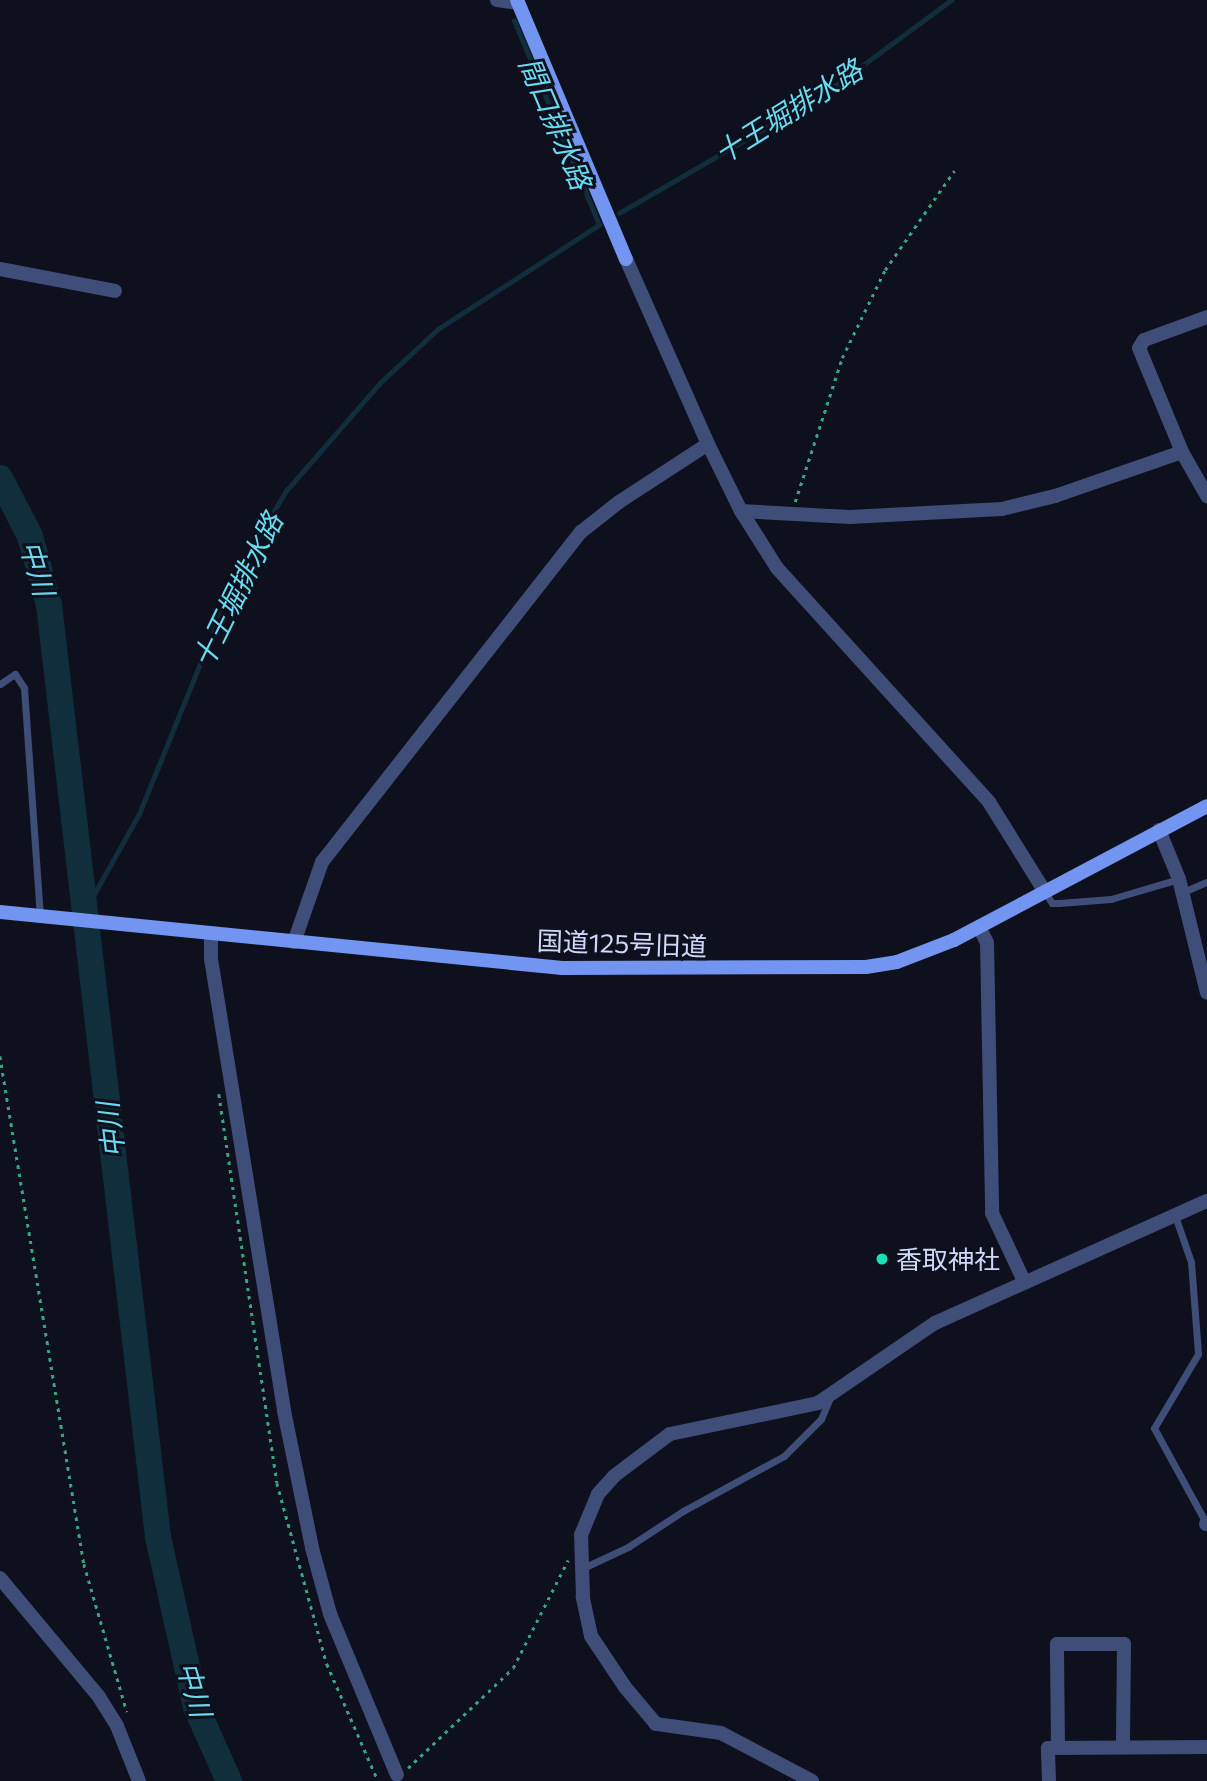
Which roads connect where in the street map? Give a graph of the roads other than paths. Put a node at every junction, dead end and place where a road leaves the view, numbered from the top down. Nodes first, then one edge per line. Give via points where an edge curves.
1 (498, 0) edge
2 (517, 1) edge
3 (0, 269) edge
4 (115, 291) dead end
5 (1207, 317) edge
6 (708, 444) junction
7 (1182, 452) junction
8 (1207, 496) edge
9 (741, 511) junction
10 (0, 684) edge
11 (1207, 806) edge
12 (1159, 830) junction
13 (1207, 882) edge
14 (1181, 886) junction
15 (1045, 892) junction
16 (0, 912) edge
17 (45, 916) junction
18 (979, 927) junction
19 (211, 934) junction
20 (294, 942) junction
21 (1207, 993) edge
22 (1207, 1201) edge
23 (1174, 1213) junction
24 (1025, 1283) junction
25 (832, 1393) junction
26 (1207, 1524) edge
27 (582, 1568) junction
28 (0, 1578) edge
29 (1058, 1747) junction
30 (1123, 1747) junction
31 (1207, 1747) edge
32 (397, 1775) road end
33 (139, 1781) edge
34 (812, 1781) edge
35 (1049, 1781) edge

1 - 2 street
2 - 6 street
3 - 4 street
5 - 7 street via 1144,340 1139,348
6 - 9 street
6 - 20 street via 581,532 322,862
7 - 8 street
7 - 9 street via 1055,496 1002,509 850,517
9 - 15 street via 777,568 989,802
10 - 17 lane via 15,674 24,688
11 - 12 street, 国道125号旧道
12 - 14 street
12 - 15 street, 国道125号旧道
13 - 14 lane
14 - 15 lane via 1059,904 1052,903
14 - 21 street
15 - 18 street, 国道125号旧道
16 - 17 street, 国道125号旧道
17 - 19 street, 国道125号旧道
18 - 20 street, 国道125号旧道 via 897,962 827,971 562,968
18 - 24 street via 986,943 992,1213
19 - 20 street, 国道125号旧道
19 - 32 street via 234,1106 309,1536 330,1614
22 - 23 street
23 - 24 street
23 - 26 lane via 1191,1262 1198,1354 1154,1428
24 - 25 street via 935,1323
25 - 27 lane via 821,1419 784,1456 683,1511 628,1548
25 - 27 street via 818,1403 670,1434 614,1476 598,1494 581,1535
27 - 34 street via 591,1636 656,1724 721,1732
28 - 33 street via 99,1697 117,1726
29 - 30 street
29 - 30 street via 1057,1644 1124,1644
29 - 35 street via 1048,1748
30 - 31 street

